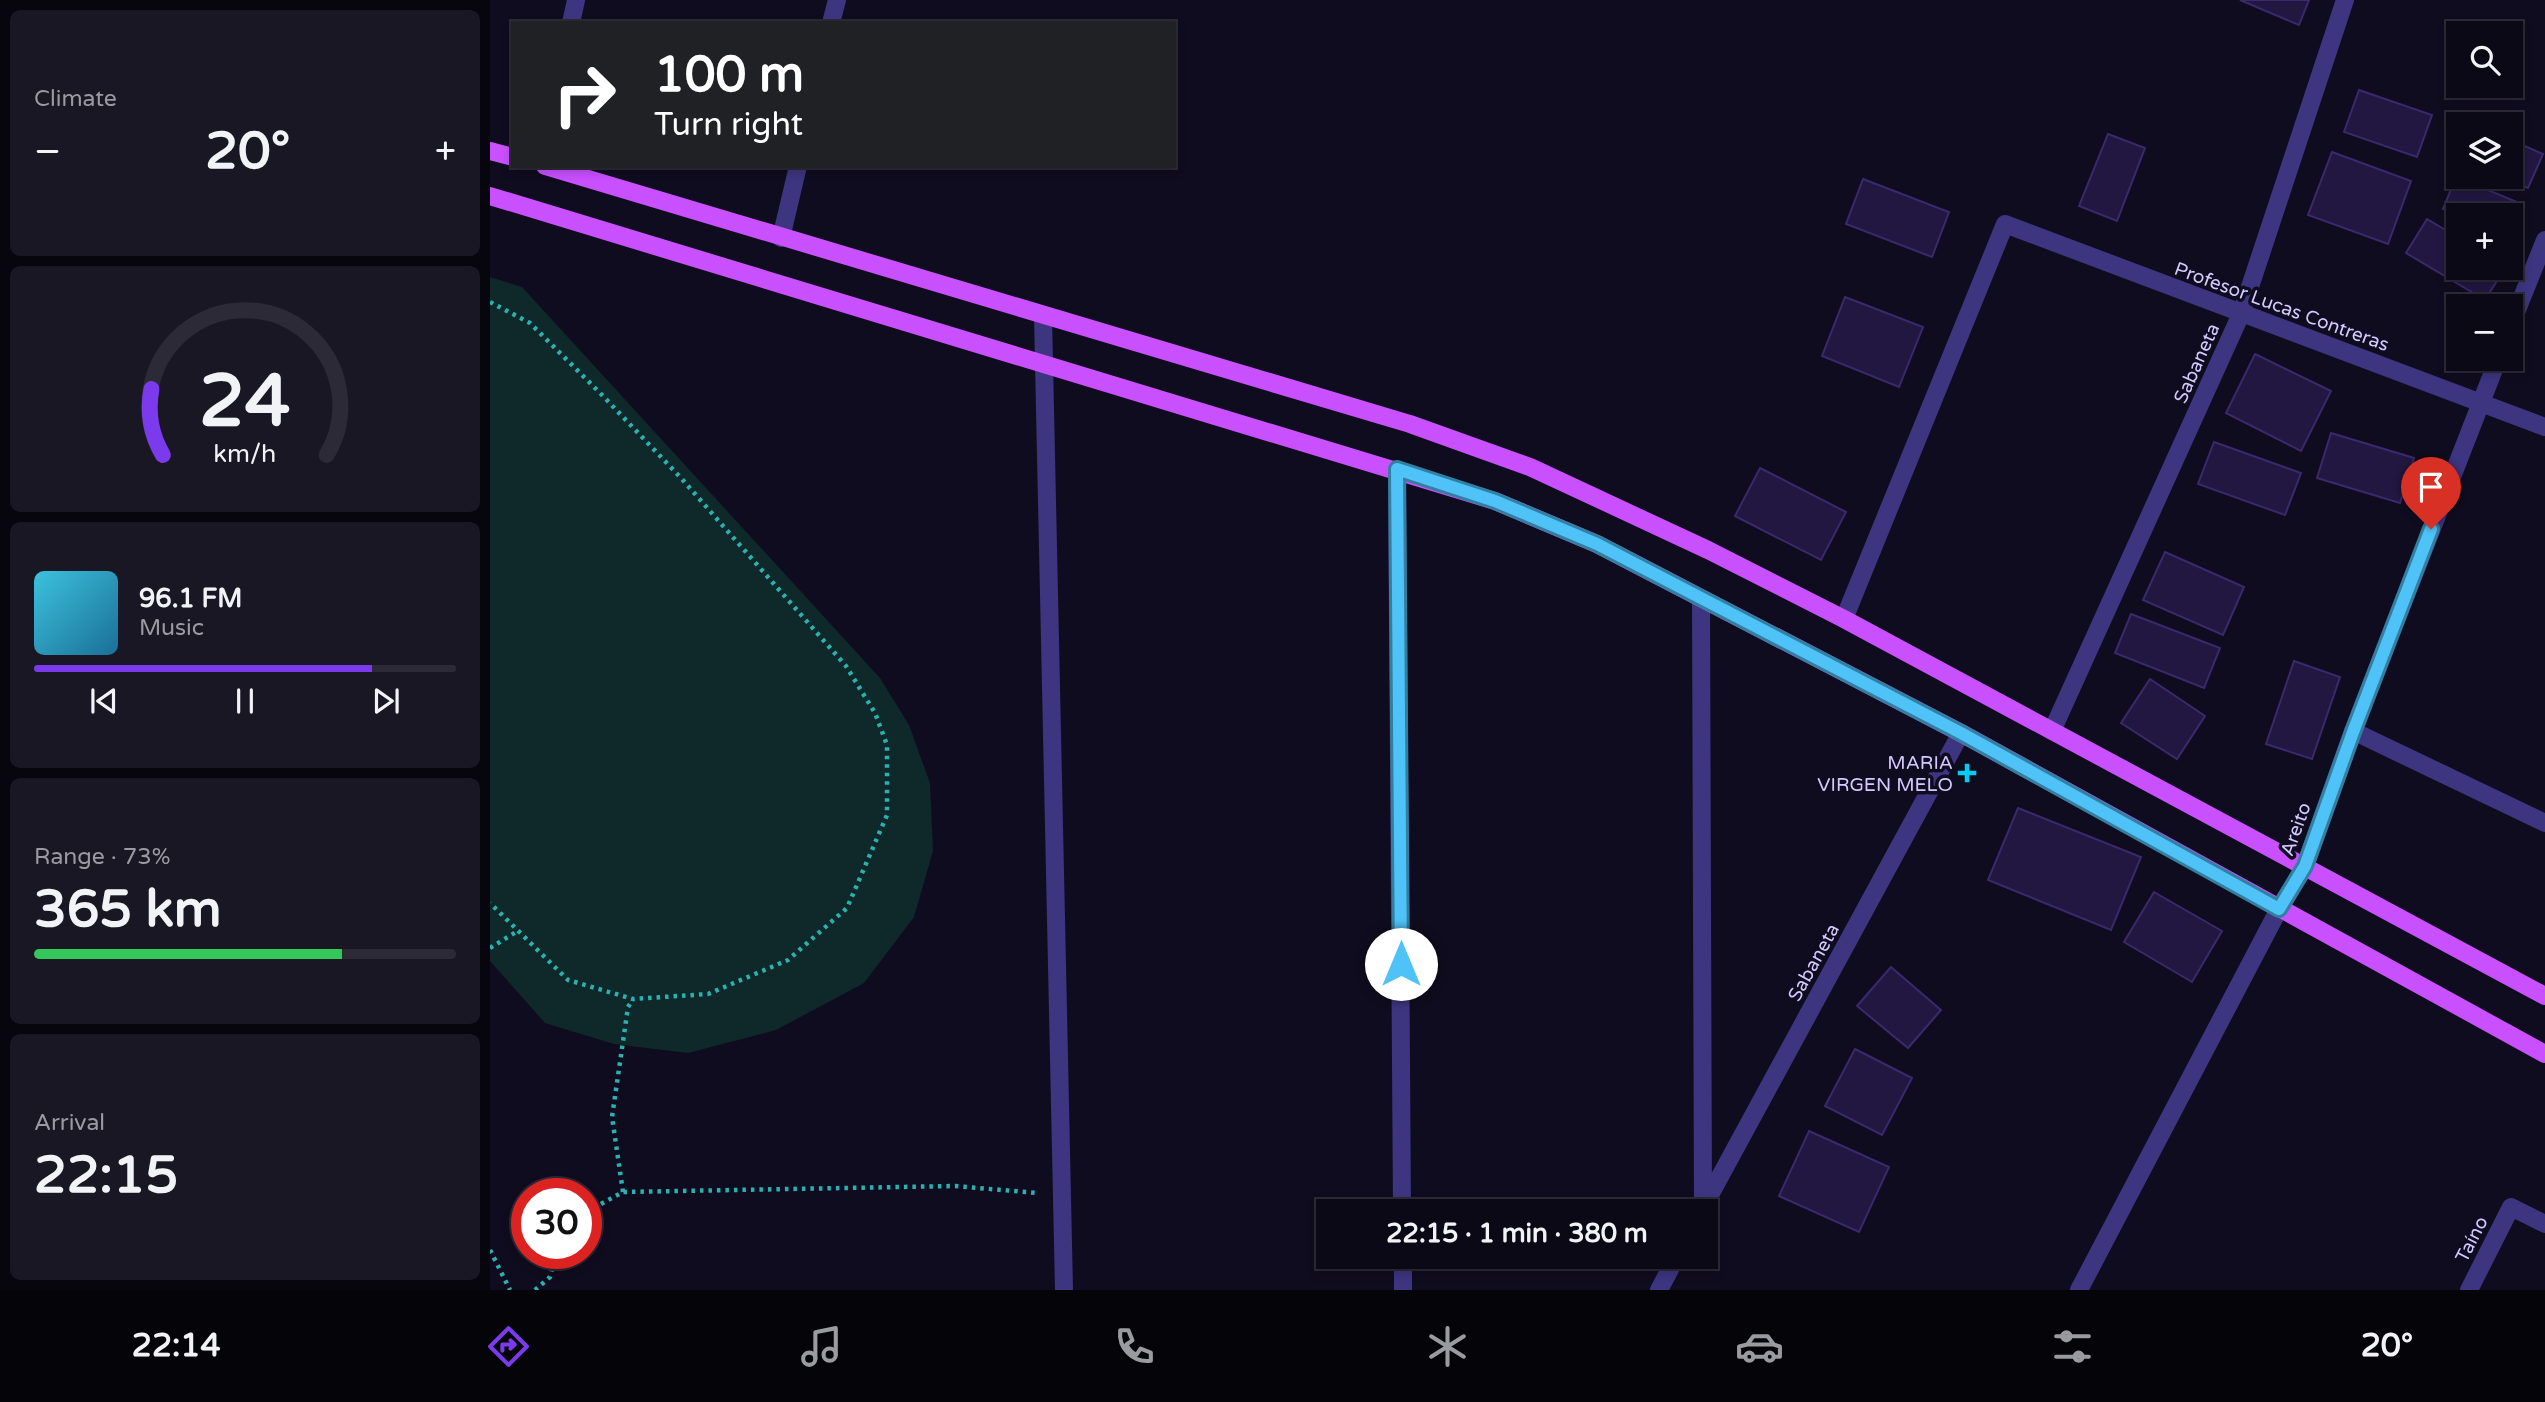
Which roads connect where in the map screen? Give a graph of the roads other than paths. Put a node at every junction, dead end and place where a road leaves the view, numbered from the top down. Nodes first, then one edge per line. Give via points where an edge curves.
1 (576, 0) edge
2 (837, 0) edge
3 (2345, 0) edge
4 (571, 21) edge
5 (832, 21) edge
6 (490, 151) edge
7 (511, 156) edge
8 (551, 168) edge
9 (797, 168) edge
10 (490, 196) edge
11 (780, 238) junction
12 (2545, 240) edge
13 (2523, 295) edge
14 (2241, 314) junction
15 (1043, 316) junction
16 (1044, 365) junction
17 (2493, 371) edge
18 (2481, 402) junction
19 (2545, 427) edge
20 (1397, 469) junction
21 (1701, 600) junction
22 (1844, 619) junction
23 (2052, 731) junction
24 (2353, 732) junction
25 (1961, 733) junction
26 (2545, 822) edge
27 (2305, 866) junction
28 (2279, 909) junction
29 (2545, 996) edge
30 (2545, 1054) edge
31 (1402, 1199) edge
32 (1702, 1199) edge
33 (1707, 1199) edge
34 (2545, 1224) edge
35 (1403, 1269) edge
36 (1670, 1269) edge
37 (1064, 1290) edge
38 (1403, 1290) edge
39 (1659, 1290) edge
40 (2079, 1290) edge
41 (2469, 1290) edge

1 - 4 street
2 - 5 street
3 - 14 street, Sabaneta
6 - 7 main road
8 - 11 main road
9 - 11 street
10 - 16 main road
11 - 15 main road
12 - 13 street
14 - 18 street, Profesor Lucas Contreras
14 - 22 street, Profesor Lucas Contreras via 2005,224
14 - 23 street, Sabaneta
15 - 16 street
15 - 22 main road via 1410,424 1530,467
16 - 20 main road
16 - 37 street
17 - 18 street, Areito
18 - 19 street, Profesor Lucas Contreras
18 - 24 street, Areito
20 - 21 main road via 1495,501 1597,544
20 - 31 street
21 - 25 main road
21 - 32 street
22 - 23 main road
23 - 27 main road
24 - 26 street
24 - 27 street, Areito
25 - 28 main road
25 - 33 street, Sabaneta
27 - 28 street, Areito
27 - 29 main road
28 - 30 main road
28 - 40 street, Areito
34 - 41 street, Taíno via 2511,1207
35 - 38 street
36 - 39 street

